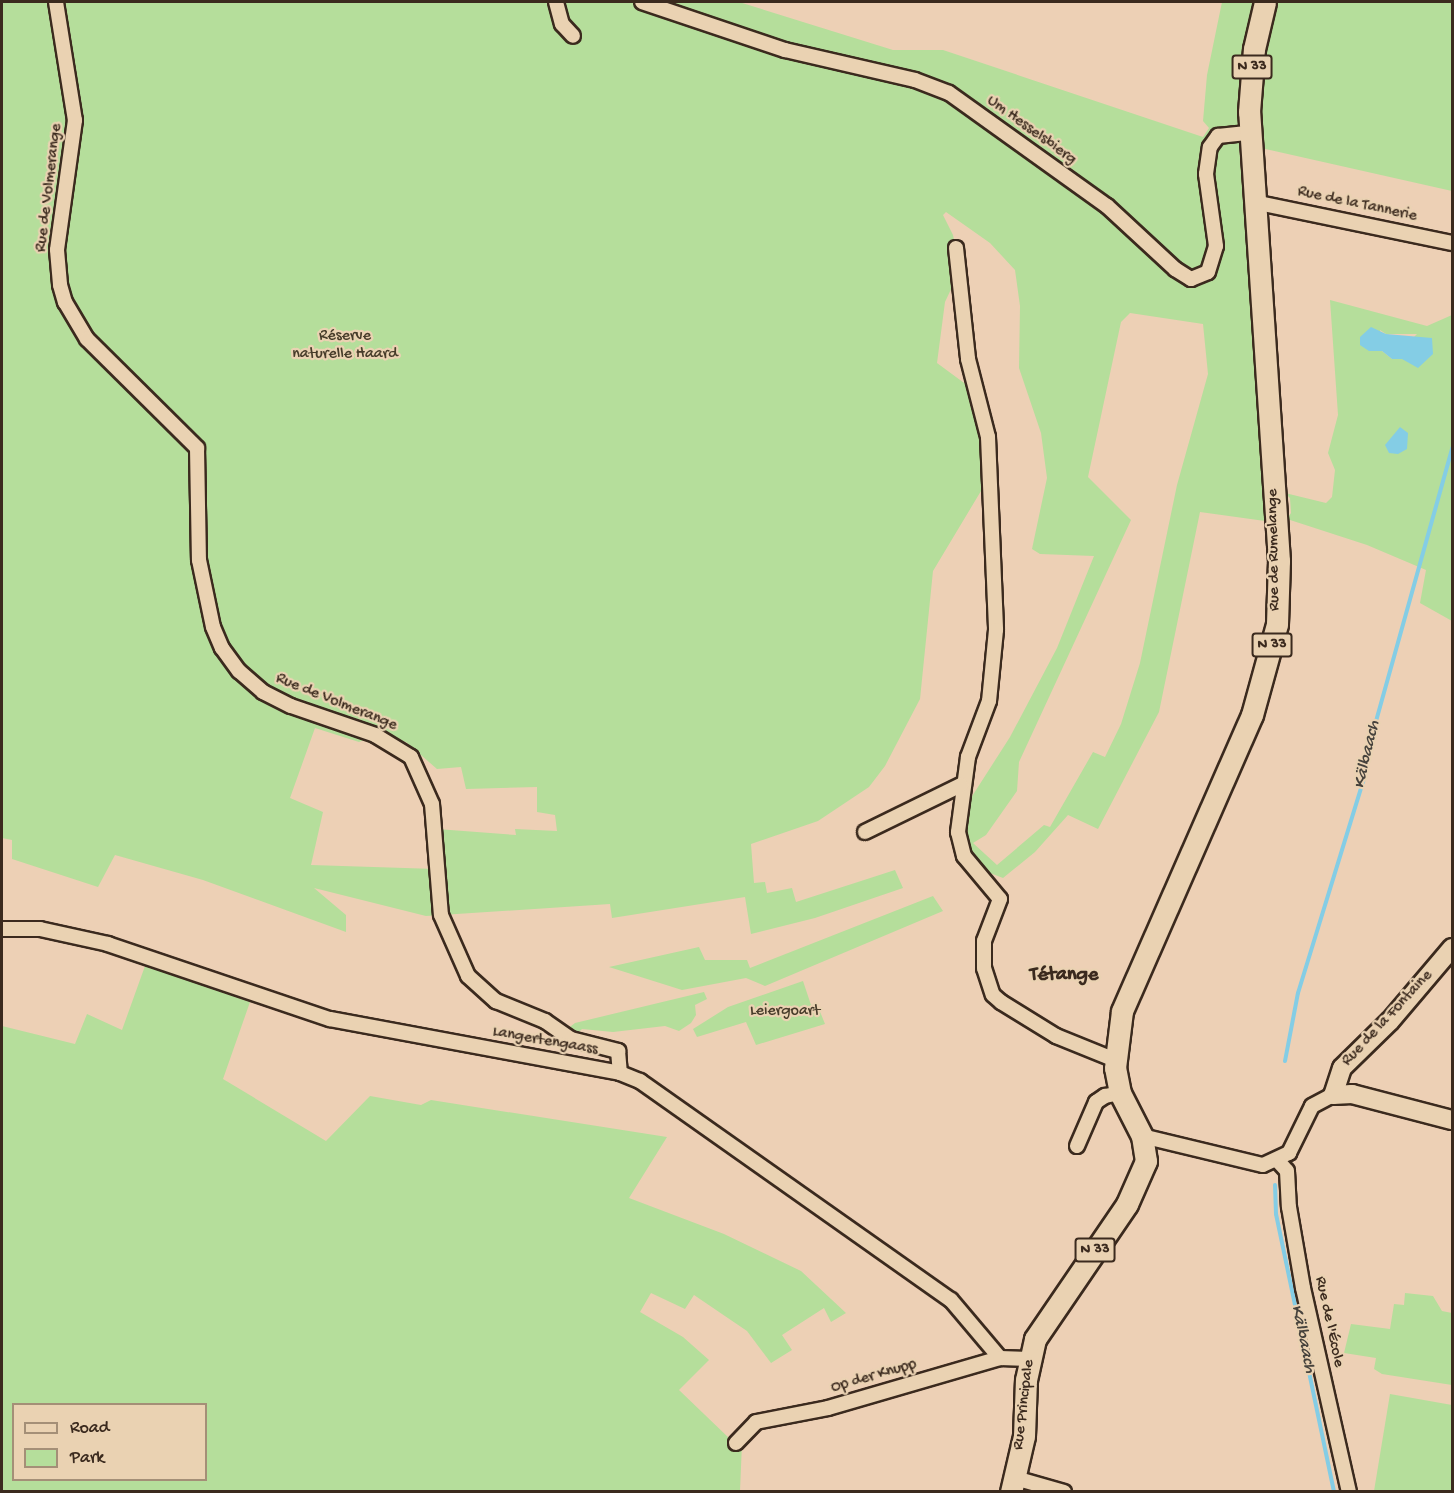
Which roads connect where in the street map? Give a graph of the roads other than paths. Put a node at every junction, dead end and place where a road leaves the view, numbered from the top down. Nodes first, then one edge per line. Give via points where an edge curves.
1 (56, 2) edge
2 (556, 2) edge
3 (642, 2) edge
4 (1265, 2) edge
5 (573, 36) dead end
6 (1249, 133) junction
7 (1254, 201) junction
8 (1452, 243) edge
9 (956, 248) dead end
10 (962, 785) junction
11 (865, 832) dead end
12 (2, 929) edge
13 (1452, 948) edge
14 (1115, 1060) junction
15 (620, 1073) junction
16 (1120, 1093) junction
17 (1333, 1095) junction
18 (1452, 1120) edge
19 (1142, 1136) junction
20 (1077, 1146) dead end
21 (1278, 1161) junction
22 (1000, 1358) junction
23 (1029, 1359) junction
24 (736, 1443) dead end
25 (1013, 1485) edge
26 (1064, 1491) edge
27 (1349, 1491) edge

1 - 15 street, Rue de Volmerange via 75,120 57,250 60,285 65,302 87,339 197,448 200,560 213,627 222,648 239,671 263,692 291,706 375,735 411,757 432,804 441,915 468,976 496,1001 545,1021 571,1039 618,1051
2 - 5 street via 562,24
3 - 6 street, Um Hesselsbierg via 785,50 915,80 949,93 1107,206 1191,279 1208,272 1216,246 1206,174 1210,147 1218,136
4 - 6 main road, Rue de Rumelange / N 33 via 1254,49
6 - 7 main road, Rue de Rumelange / N 33
7 - 8 street, Rue de la Tannerie
7 - 14 main road, Rue de Rumelange / N 33 via 1279,561 1277,624 1252,715 1122,1011
9 - 10 street via 966,351 988,437 996,630 989,701
10 - 11 street
10 - 14 street via 958,832 964,856 1000,899 982,954 993,995 1056,1036
12 - 15 street, Langertengaass via 40,930 108,944 330,1019
13 - 17 street, Rue de la Fontaine via 1390,1021 1342,1068
14 - 16 main road, Rue de Rumelange / N 33
15 - 22 street, Langertengaass via 640,1081 942,1293 977,1327
16 - 19 main road, Rue de Rumelange / N 33
16 - 20 street via 1096,1102
17 - 18 street via 1352,1094
17 - 21 street via 1312,1106 1298,1141
19 - 21 street via 1239,1162 1263,1166
19 - 23 main road, Rue Principale / N 33 via 1146,1161 1127,1204 1045,1321
21 - 27 street, Rue de l'École via 1287,1171 1288,1207 1303,1288
22 - 23 street, Op der Knupp
22 - 24 street, Op der Knupp via 828,1408 756,1422
23 - 25 main road, Rue Principale / N 33 via 1024,1436
25 - 26 street

